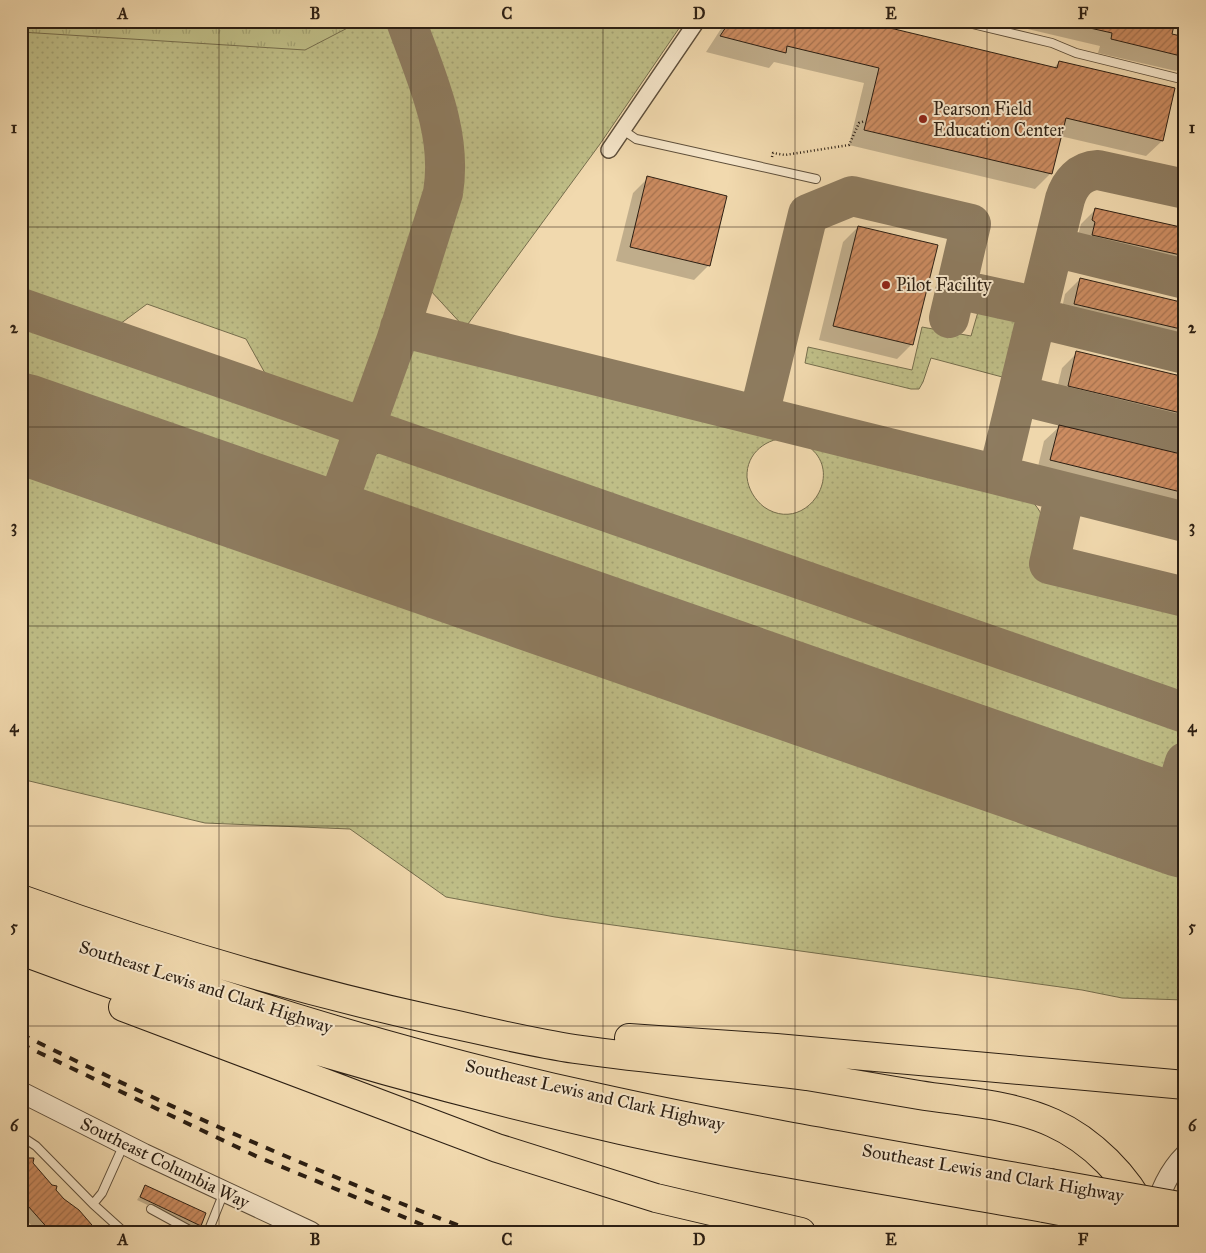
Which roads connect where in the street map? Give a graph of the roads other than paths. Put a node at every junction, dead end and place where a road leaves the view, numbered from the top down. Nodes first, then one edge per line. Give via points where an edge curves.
1 (697, 21) edge
2 (960, 21) edge
3 (1185, 80) edge
4 (623, 130) junction
5 (609, 150) dead end
6 (816, 179) dead end
7 (21, 899) edge
8 (21, 923) edge
9 (21, 950) edge
10 (21, 961) edge
11 (414, 1015) junction
12 (1185, 1084) edge
13 (21, 1092) edge
14 (21, 1136) edge
15 (124, 1144) junction
16 (1185, 1155) edge
17 (224, 1192) junction
18 (1047, 1196) junction
19 (93, 1204) junction
20 (1185, 1207) edge
21 (151, 1209) dead end
22 (1185, 1214) edge
23 (1152, 1230) edge
24 (124, 1232) edge
25 (193, 1232) edge
26 (208, 1232) edge
27 (311, 1232) edge
28 (800, 1232) edge

1 - 4 street
2 - 3 lane
4 - 5 street
4 - 6 lane via 636,139
7 - 11 highway via 94,926 229,968
8 - 18 highway, Southeast Lewis and Clark Highway via 261,1007 494,1073
9 - 18 highway, Southeast Lewis and Clark Highway via 246,1031 530,1109 719,1150
10 - 28 highway via 91,994 189,1033 497,1148 656,1198
11 - 12 highway via 531,1031 785,1049
11 - 23 highway via 576,1049 807,1076 1019,1111 1054,1123 1084,1142 1136,1195
13 - 15 street, Southeast Columbia Way
14 - 19 lane via 36,1146
15 - 17 street, Southeast Columbia Way
15 - 19 lane via 102,1193
16 - 23 street via 1174,1166 1162,1187
17 - 26 lane
17 - 27 street, Southeast Columbia Way
18 - 20 highway, Southeast Lewis and Clark Highway, bridge
18 - 23 highway, Southeast Lewis and Clark Highway, bridge
19 - 24 lane
21 - 25 lane
22 - 23 highway

